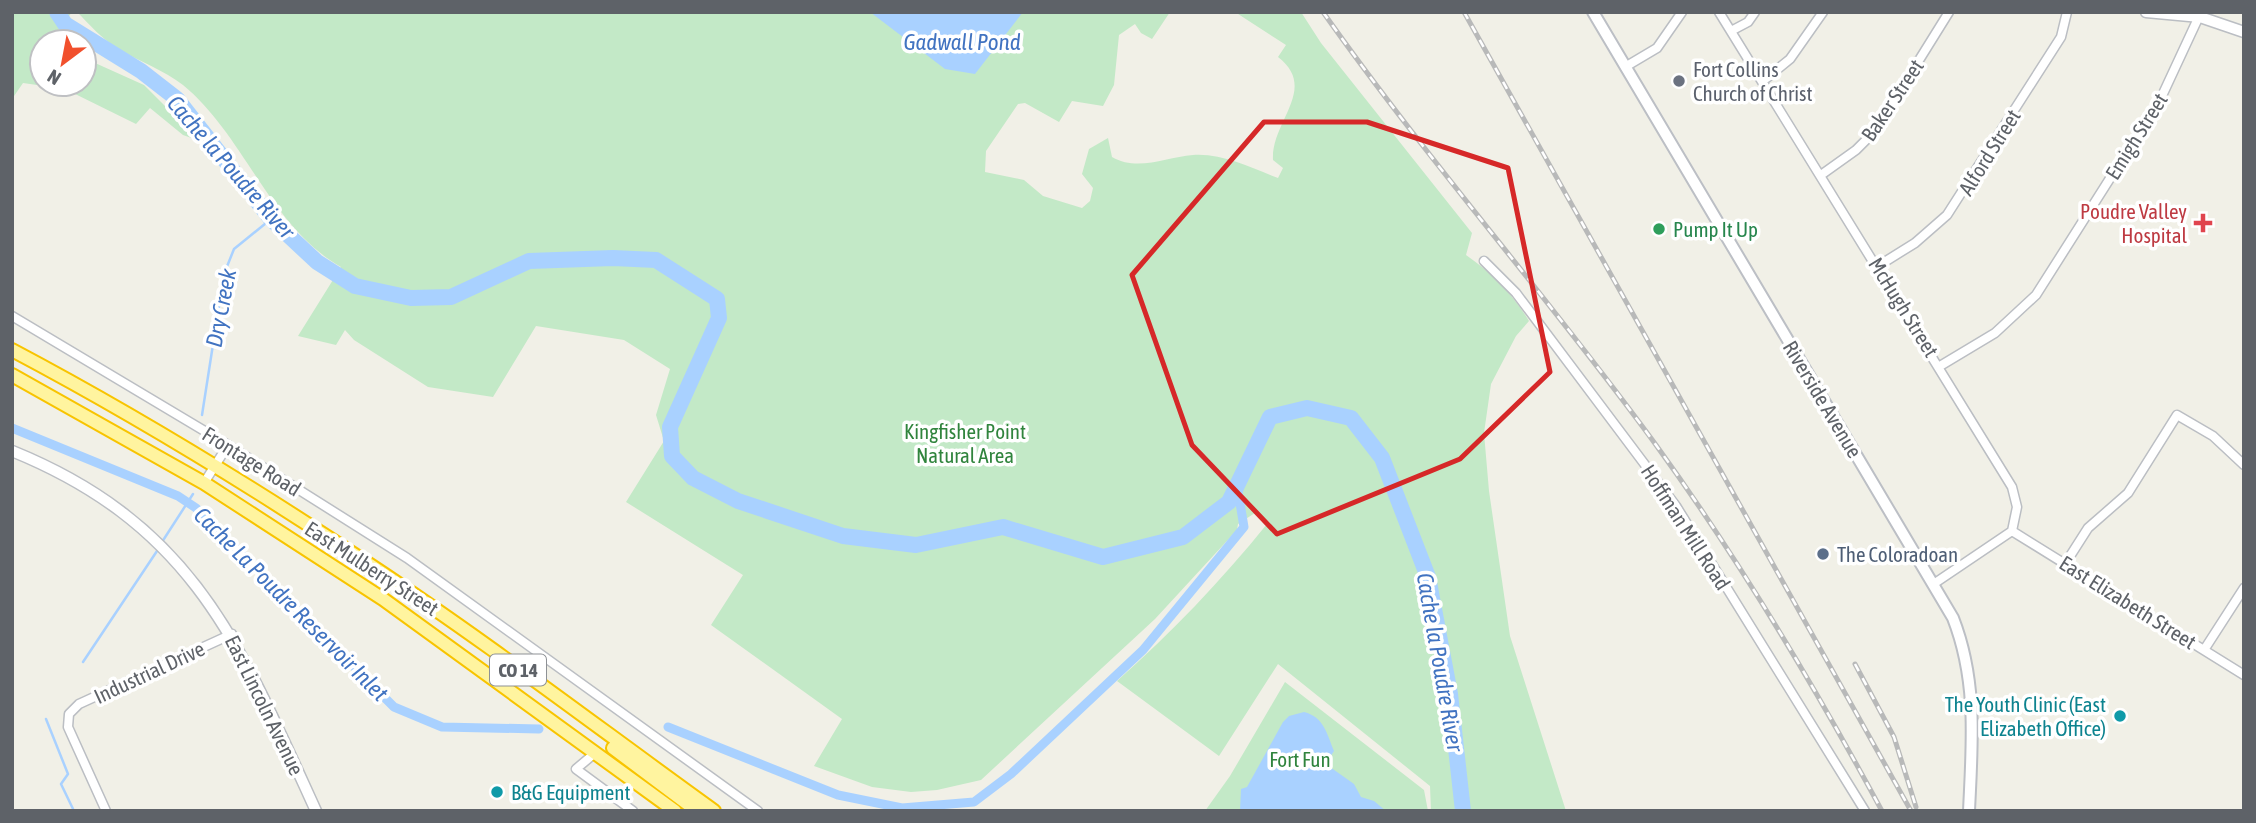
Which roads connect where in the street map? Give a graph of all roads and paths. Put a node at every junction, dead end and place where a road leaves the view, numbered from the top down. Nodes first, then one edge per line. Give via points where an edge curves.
1 (1593, 12) edge
2 (1682, 12) edge
3 (1719, 12) edge
4 (1755, 12) edge
5 (1823, 12) edge
6 (1949, 12) edge
7 (2067, 12) edge
8 (2146, 12) edge
9 (2201, 15) edge
10 (1731, 31) junction
11 (2244, 32) edge
12 (1625, 66) junction
13 (1763, 81) junction
14 (1821, 175) junction
15 (1484, 261) dead end
16 (1878, 266) junction
17 (12, 316) edge
18 (12, 350) edge
19 (1940, 366) junction
20 (12, 374) edge
21 (228, 445) junction
22 (12, 451) edge
23 (2244, 465) edge
24 (215, 466) junction
25 (204, 483) junction
26 (2012, 531) junction
27 (2065, 564) junction
28 (1935, 583) junction
29 (2244, 588) edge
30 (232, 634) junction
31 (2204, 650) junction
32 (504, 660) junction
33 (2244, 675) edge
34 (595, 753) junction
35 (106, 811) edge
36 (316, 811) edge
37 (633, 811) edge
38 (674, 811) edge
39 (697, 811) edge
40 (714, 811) edge
41 (758, 811) edge
42 (1865, 811) edge
43 (1969, 811) edge

1 - 12 main road, Riverside Avenue
2 - 12 street via 1657,48
3 - 10 street, McHugh Street
4 - 10 street
5 - 13 street via 1790,59
6 - 14 street, Baker Street via 1875,131
7 - 16 street, Alford Street via 2061,37 1959,200 1932,230
8 - 9 street
9 - 11 street
9 - 19 street, Emigh Street via 2161,98 2036,295 1995,334
10 - 13 street, McHugh Street
12 - 28 main road, Riverside Avenue
13 - 14 street, McHugh Street
14 - 16 street, McHugh Street
15 - 42 street, Hoffman Mill Road via 1516,293 1676,506
16 - 19 street, McHugh Street
17 - 21 street, Frontage Road
18 - 24 highway, East Mulberry Street / CO 14
19 - 26 street, McHugh Street via 2008,477 2017,506
20 - 25 highway, East Mulberry Street / CO 14
21 - 24 street
21 - 41 street, Frontage Road via 407,558
22 - 30 street, East Lincoln Avenue via 93,491 161,546 203,592
23 - 27 street via 2213,436 2177,415 2128,493 2088,528
24 - 25 street
24 - 32 highway, East Mulberry Street / CO 14 via 370,565
25 - 34 highway, East Mulberry Street / CO 14 via 383,599
26 - 27 street, East Elizabeth Street
26 - 28 street
27 - 31 street, East Elizabeth Street
28 - 43 main road, Riverside Avenue via 1958,631 1971,687
29 - 31 street
30 - 35 street, Industrial Drive via 79,704 69,714 68,727
30 - 36 street, East Lincoln Avenue
31 - 33 street, East Elizabeth Street
32 - 39 highway via 581,725
32 - 40 highway, East Mulberry Street / CO 14
34 - 37 street via 576,769
34 - 38 highway, East Mulberry Street / CO 14

